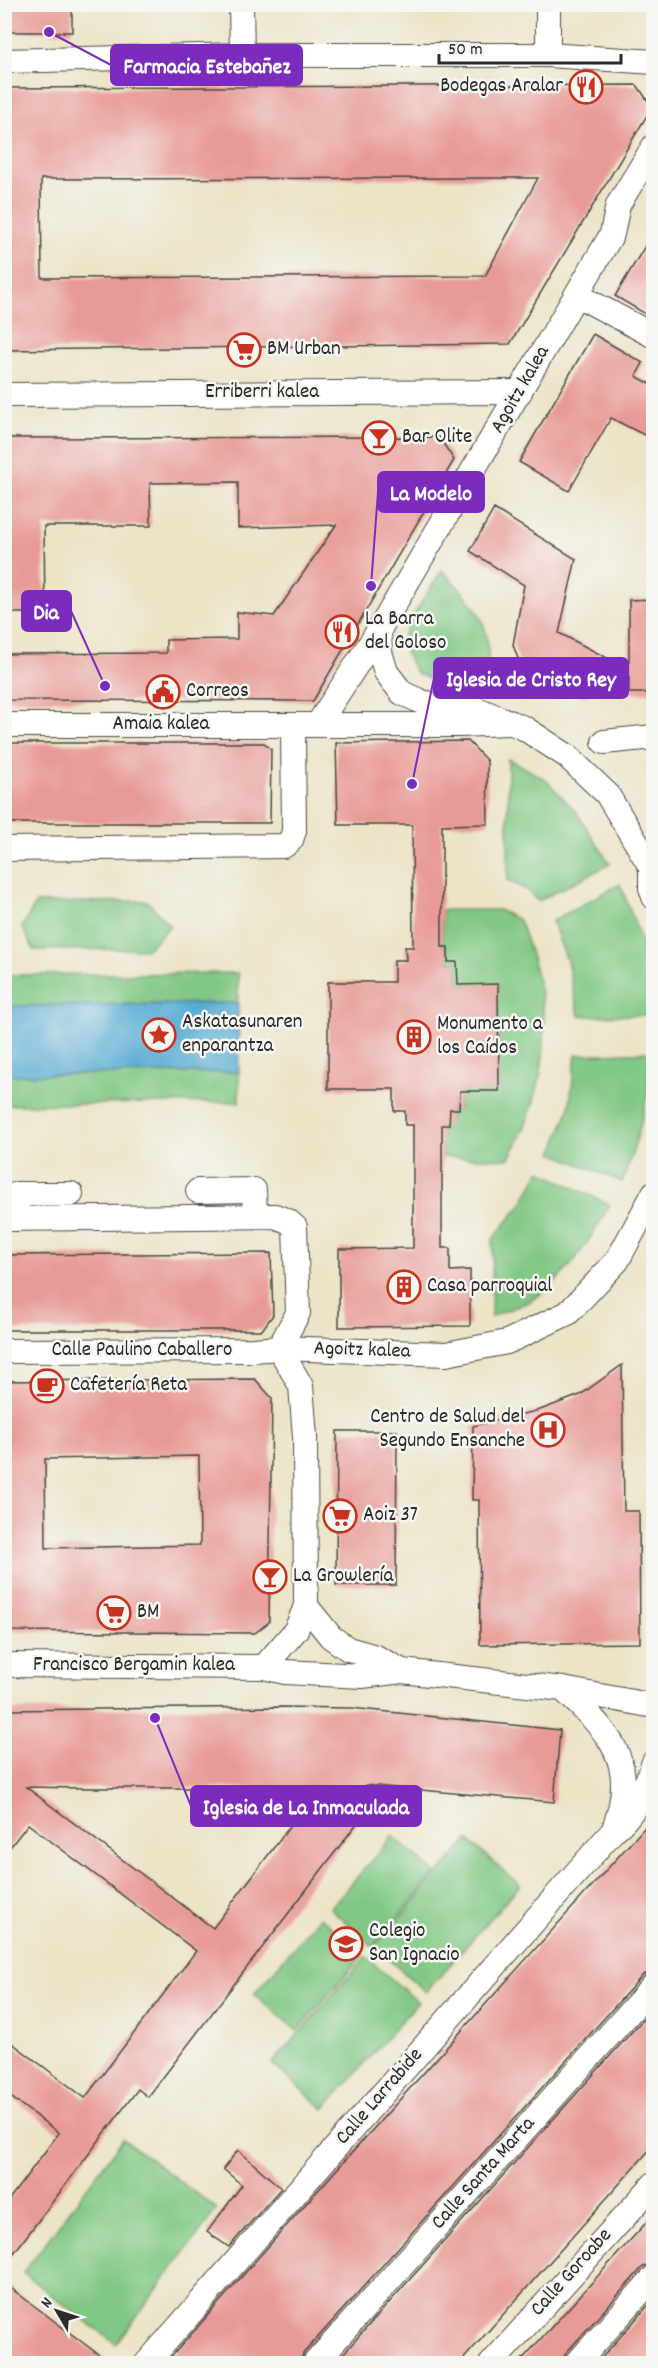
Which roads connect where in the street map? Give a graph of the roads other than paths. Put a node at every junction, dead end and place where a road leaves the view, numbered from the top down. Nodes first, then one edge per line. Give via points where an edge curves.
1 (241, 4) edge
2 (548, 4) edge
3 (242, 55) junction
4 (548, 55) junction
5 (4, 61) edge
6 (654, 62) edge
7 (654, 146) edge
8 (577, 295) junction
9 (654, 336) edge
10 (520, 392) junction
11 (4, 395) edge
12 (379, 630) junction
13 (507, 723) junction
14 (318, 724) junction
15 (4, 725) edge
16 (293, 726) junction
17 (654, 737) edge
18 (604, 742) dead end
19 (4, 849) edge
20 (652, 871) edge
21 (654, 897) edge
22 (198, 1191) dead end
23 (70, 1194) dead end
24 (652, 1203) edge
25 (255, 1216) junction
26 (11, 1219) edge
27 (279, 1348) junction
28 (4, 1351) edge
29 (306, 1606) junction
30 (4, 1665) edge
31 (264, 1667) junction
32 (402, 1671) junction
33 (563, 1689) junction
34 (654, 1706) edge
35 (654, 1762) edge
36 (613, 1831) junction
37 (654, 1985) edge
38 (654, 2184) edge
39 (654, 2277) edge
40 (146, 2364) edge
41 (314, 2364) edge
42 (491, 2364) edge
43 (576, 2364) edge

1 - 3 street
2 - 4 street
3 - 4 street
3 - 5 street
4 - 6 street
7 - 8 street, Agoitz kalea via 618,205 612,234
8 - 9 street
8 - 10 street, Agoitz kalea
10 - 11 street, Erriberri kalea
10 - 12 street, Agoitz kalea
12 - 13 street via 386,672 402,693 446,707 474,708
12 - 14 street, Agoitz kalea
13 - 14 street
13 - 20 street via 524,728 567,756 607,794
14 - 16 street, Amaia kalea
15 - 16 street, Amaia kalea
16 - 19 street via 294,831 284,846
17 - 18 street
20 - 21 street
22 - 25 street via 254,1190
23 - 26 street via 18,1194
24 - 27 street, Agoitz kalea via 618,1261 568,1313 507,1342 446,1354
25 - 26 street
25 - 27 street via 275,1216 295,1227 298,1313
27 - 28 street, Calle Paulino Caballero
27 - 29 street, Agoitz kalea via 301,1386
29 - 31 street, Francisco Bergamin kalea via 296,1630
29 - 32 street, Francisco Bergamin kalea via 331,1638
30 - 31 street, Francisco Bergamin kalea
31 - 32 street, Francisco Bergamin kalea via 285,1672 362,1676
32 - 33 street, Francisco Bergamin kalea
33 - 34 street, Francisco Bergamin kalea
33 - 36 street, Calle Larrabide via 598,1722 614,1745 623,1768 623,1803
35 - 36 street, Calle Larrabide via 638,1805
36 - 40 street, Calle Larrabide
37 - 41 street, Calle Santa Marta
38 - 42 street, Calle Goroabe
39 - 43 street

